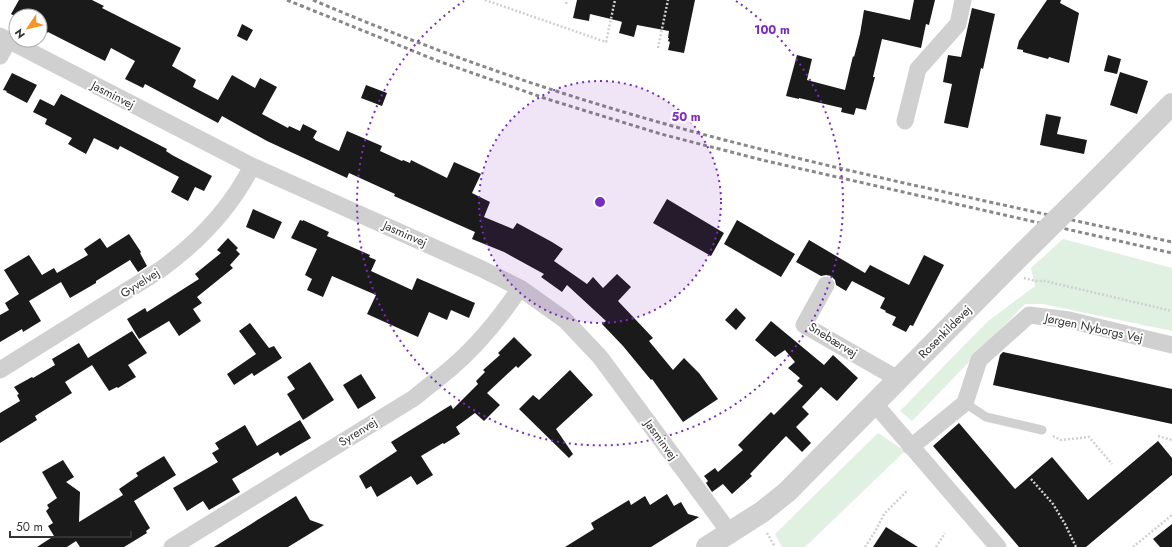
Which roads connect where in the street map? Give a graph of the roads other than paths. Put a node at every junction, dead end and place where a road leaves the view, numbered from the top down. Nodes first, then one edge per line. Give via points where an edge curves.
1 (963, 0) edge
2 (4, 38) edge
3 (0, 56) edge
4 (1172, 104) edge
5 (905, 121) dead end
6 (252, 166) junction
7 (826, 285) dead end
8 (520, 288) junction
9 (1172, 345) edge
10 (0, 370) edge
11 (898, 379) junction
12 (874, 403) junction
13 (965, 403) junction
14 (1042, 430) road end
15 (911, 447) junction
16 (730, 533) junction
17 (172, 547) edge
18 (707, 547) edge
19 (998, 547) edge

1 - 5 street via 958,24 918,69
2 - 3 street
2 - 6 street, Jasminvej
4 - 11 street, Rosenkildevej, bridge via 1096,181 1017,270
6 - 8 street, Jasminvej via 482,268
6 - 10 street, Gyvelvej via 243,185 214,221 182,254
7 - 11 street, Snebærvej via 804,325
8 - 16 street, Jasminvej via 565,320 600,357
8 - 17 street, Syrenvej via 480,339 451,368 414,398
9 - 13 street, Jørgen Nyborgs Vej via 1069,320 1029,315 980,360
11 - 12 street, Rosenkildevej
12 - 15 street
12 - 16 street, Rosenkildevej via 787,492
13 - 14 lane via 986,417
13 - 15 street
15 - 19 street
16 - 18 street, Rosenkildevej

